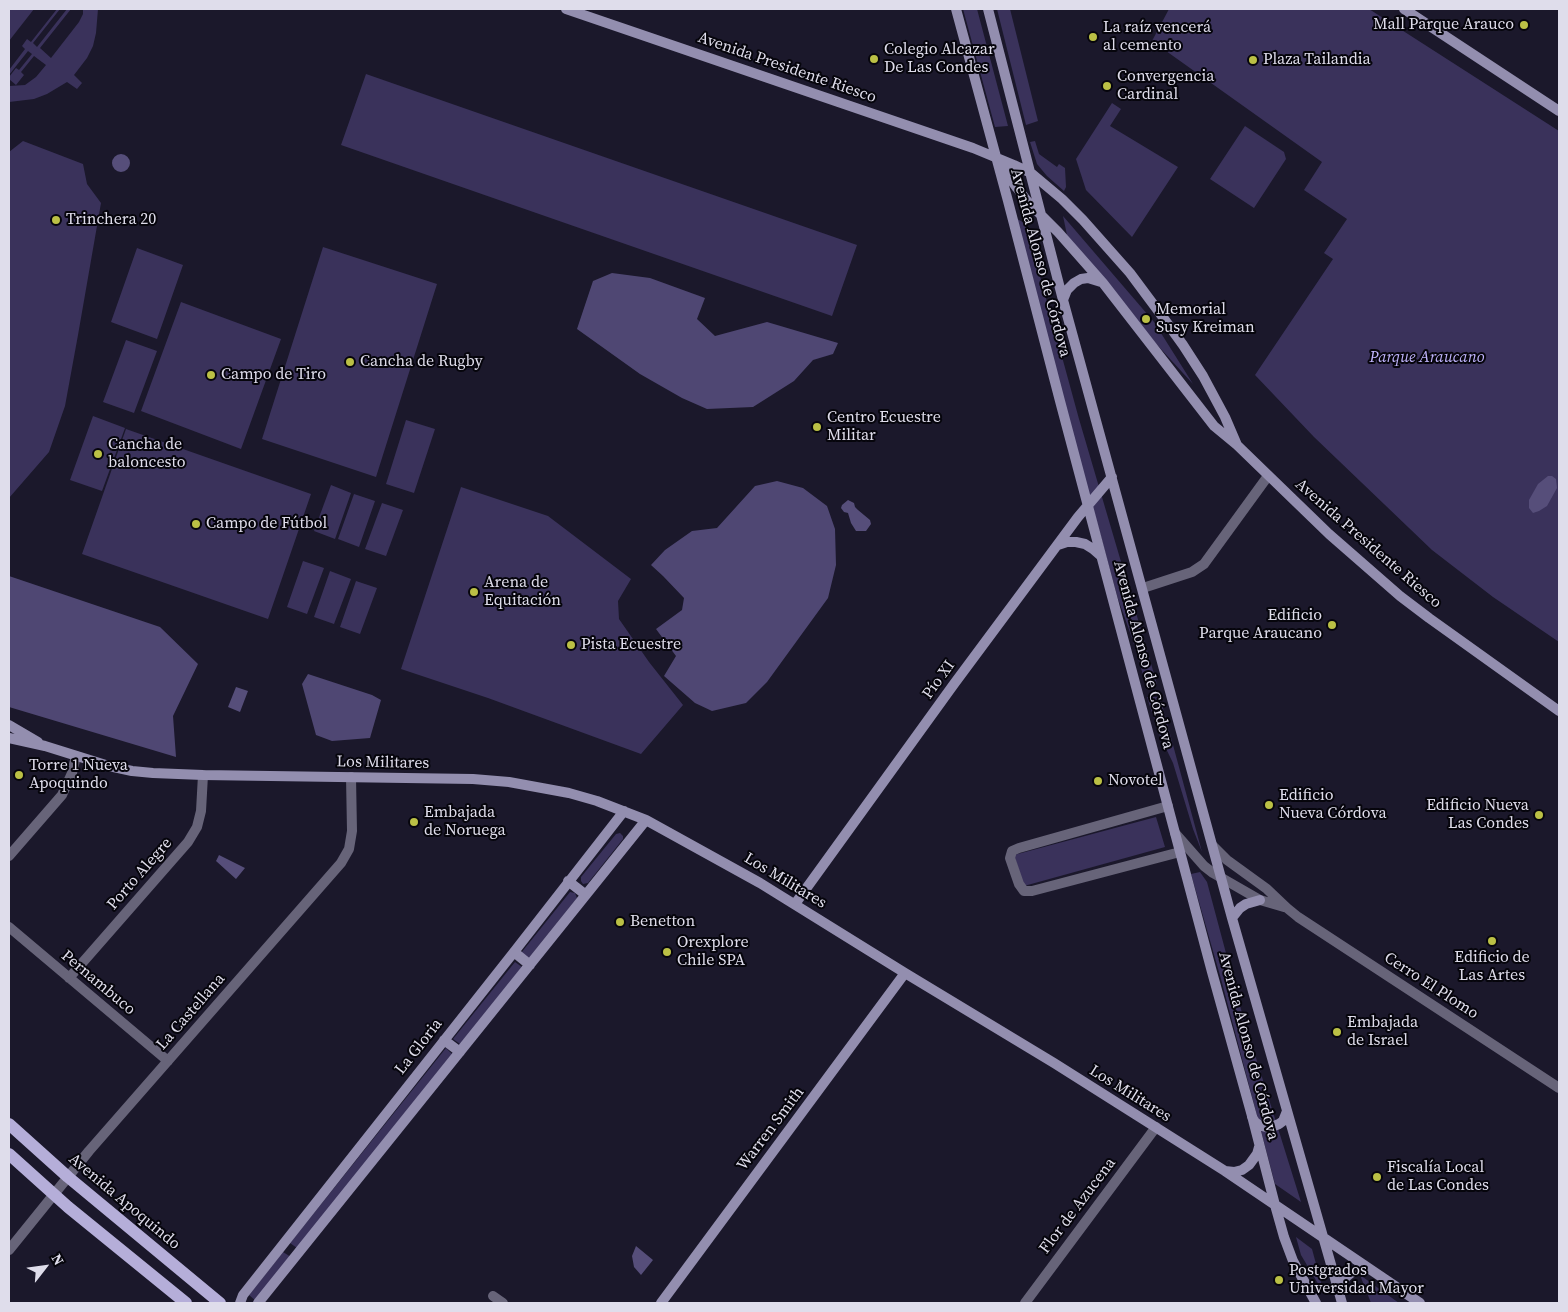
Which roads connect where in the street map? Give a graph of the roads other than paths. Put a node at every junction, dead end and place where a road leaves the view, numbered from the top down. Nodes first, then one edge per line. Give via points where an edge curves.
1 (566, 9) edge
2 (956, 9) edge
3 (988, 9) edge
4 (1404, 9) edge
5 (1559, 112) edge
6 (997, 158) junction
7 (1031, 173) junction
8 (1041, 214) junction
9 (1103, 283) junction
10 (1063, 300) junction
11 (1237, 444) junction
12 (1268, 476) junction
13 (1112, 477) junction
14 (1087, 506) junction
15 (1058, 544) junction
16 (1101, 556) junction
17 (1142, 588) junction
18 (1559, 711) edge
19 (9, 724) edge
20 (9, 738) edge
21 (45, 746) junction
22 (76, 756) junction
23 (203, 775) junction
24 (351, 777) junction
25 (1168, 806) junction
26 (624, 811) junction
27 (646, 820) junction
28 (1175, 834) junction
29 (1213, 846) junction
30 (1180, 852) junction
31 (9, 856) edge
32 (1222, 879) junction
33 (568, 881) junction
34 (586, 895) junction
35 (1260, 900) junction
36 (795, 904) junction
37 (1286, 908) junction
38 (1232, 918) junction
39 (9, 927) edge
40 (514, 952) junction
41 (530, 965) junction
42 (905, 973) junction
43 (69, 978) junction
44 (444, 1040) junction
45 (460, 1052) junction
46 (168, 1061) junction
47 (1559, 1088) edge
48 (1287, 1111) junction
49 (1252, 1116) junction
50 (9, 1124) edge
51 (1156, 1127) junction
52 (1259, 1147) junction
53 (9, 1154) edge
54 (1225, 1172) junction
55 (68, 1177) junction
56 (54, 1194) junction
57 (1275, 1205) junction
58 (1324, 1238) junction
59 (284, 1244) junction
60 (9, 1250) edge
61 (296, 1255) junction
62 (1369, 1269) junction
63 (493, 1296) dead end
64 (1341, 1298) edge
65 (186, 1303) edge
66 (220, 1303) edge
67 (240, 1303) edge
68 (258, 1303) edge
69 (503, 1303) edge
70 (661, 1303) edge
71 (1025, 1303) edge
72 (1316, 1303) edge
73 (1420, 1303) edge

1 - 6 main road, Avenida Presidente Riesco
2 - 6 main road, Avenida Alonso de Córdova
3 - 7 main road, Avenida Alonso de Córdova
4 - 5 main road
6 - 7 main road, Avenida Presidente Riesco
6 - 8 main road, Avenida Presidente Riesco via 1017,188
6 - 14 main road, Avenida Alonso de Córdova
7 - 8 main road, Avenida Alonso de Córdova
7 - 11 main road, Avenida Presidente Riesco via 1083,220 1130,273 1203,376
8 - 9 main road, Avenida Presidente Riesco
8 - 10 main road, Avenida Alonso de Córdova
9 - 10 main road via 1096,279 1081,279 1068,290
9 - 11 main road, Avenida Presidente Riesco via 1214,426
10 - 13 main road, Avenida Alonso de Córdova
11 - 12 main road, Avenida Presidente Riesco
12 - 17 street via 1204,564 1192,572
12 - 18 main road, Avenida Presidente Riesco via 1400,596
13 - 14 main road, Pío XI
13 - 17 main road, Avenida Alonso de Córdova
14 - 15 main road, Pío XI
14 - 16 main road, Avenida Alonso de Córdova
15 - 16 main road via 1085,544
15 - 36 main road, Pío XI
16 - 25 main road, Avenida Alonso de Córdova
17 - 29 main road, Avenida Alonso de Córdova
19 - 21 main road, Los Militares
20 - 21 main road, Los Militares
21 - 22 main road, Los Militares
22 - 23 main road, Los Militares via 132,771
22 - 31 street via 62,795
23 - 24 main road, Los Militares
23 - 43 street, Porto Alegre via 199,819 188,842
24 - 26 main road, Los Militares via 509,782 569,793
24 - 46 street, La Castellana via 352,831 349,849 341,863
25 - 28 main road, Avenida Alonso de Córdova
25 - 30 street via 1019,848 1012,852 1010,858 1019,884 1024,891 1032,892
26 - 27 main road, Los Militares
26 - 33 main road, La Gloria
27 - 34 main road
27 - 36 main road, Los Militares
28 - 30 main road, Avenida Alonso de Córdova
28 - 32 street, Cerro El Plomo via 1204,866
29 - 32 main road, Avenida Alonso de Córdova
29 - 37 street, Cerro El Plomo
30 - 49 main road, Avenida Alonso de Córdova
32 - 35 street, Cerro El Plomo
32 - 38 main road, Avenida Alonso de Córdova
33 - 34 main road
33 - 40 main road, La Gloria
34 - 41 main road
35 - 37 street, Cerro El Plomo
35 - 38 main road via 1246,904
36 - 42 main road, Los Militares
37 - 47 street, Cerro El Plomo
38 - 48 main road, Avenida Alonso de Córdova
39 - 43 street, Pernambuco
40 - 41 main road
40 - 44 main road, La Gloria
41 - 45 main road
42 - 51 main road, Los Militares
42 - 70 main road, Warren Smith
43 - 46 street, Pernambuco
44 - 45 main road
44 - 59 main road, La Gloria
45 - 61 main road
46 - 55 street, La Castellana
48 - 49 main road via 1283,1121 1269,1128 1259,1125
48 - 58 main road, Avenida Alonso de Córdova
49 - 52 main road, Avenida Alonso de Córdova
50 - 55 main road, Avenida Apoquindo
51 - 54 main road, Los Militares
51 - 71 street, Flor de Azucena
52 - 54 main road via 1249,1165 1242,1170
52 - 57 main road, Avenida Alonso de Córdova
53 - 56 main road
54 - 57 main road, Los Militares
55 - 56 street, La Castellana
55 - 66 main road, Avenida Apoquindo
56 - 60 street, La Castellana
56 - 65 main road
57 - 58 main road, Los Militares
57 - 72 main road, Avenida Alonso de Córdova via 1293,1261
58 - 62 main road, Los Militares
58 - 64 main road, Avenida Alonso de Córdova
59 - 61 main road via 287,1252
59 - 67 main road, La Gloria via 243,1294
61 - 68 main road
62 - 64 main road via 1360,1269 1345,1278 1341,1285
62 - 73 main road, Los Militares
63 - 69 street

